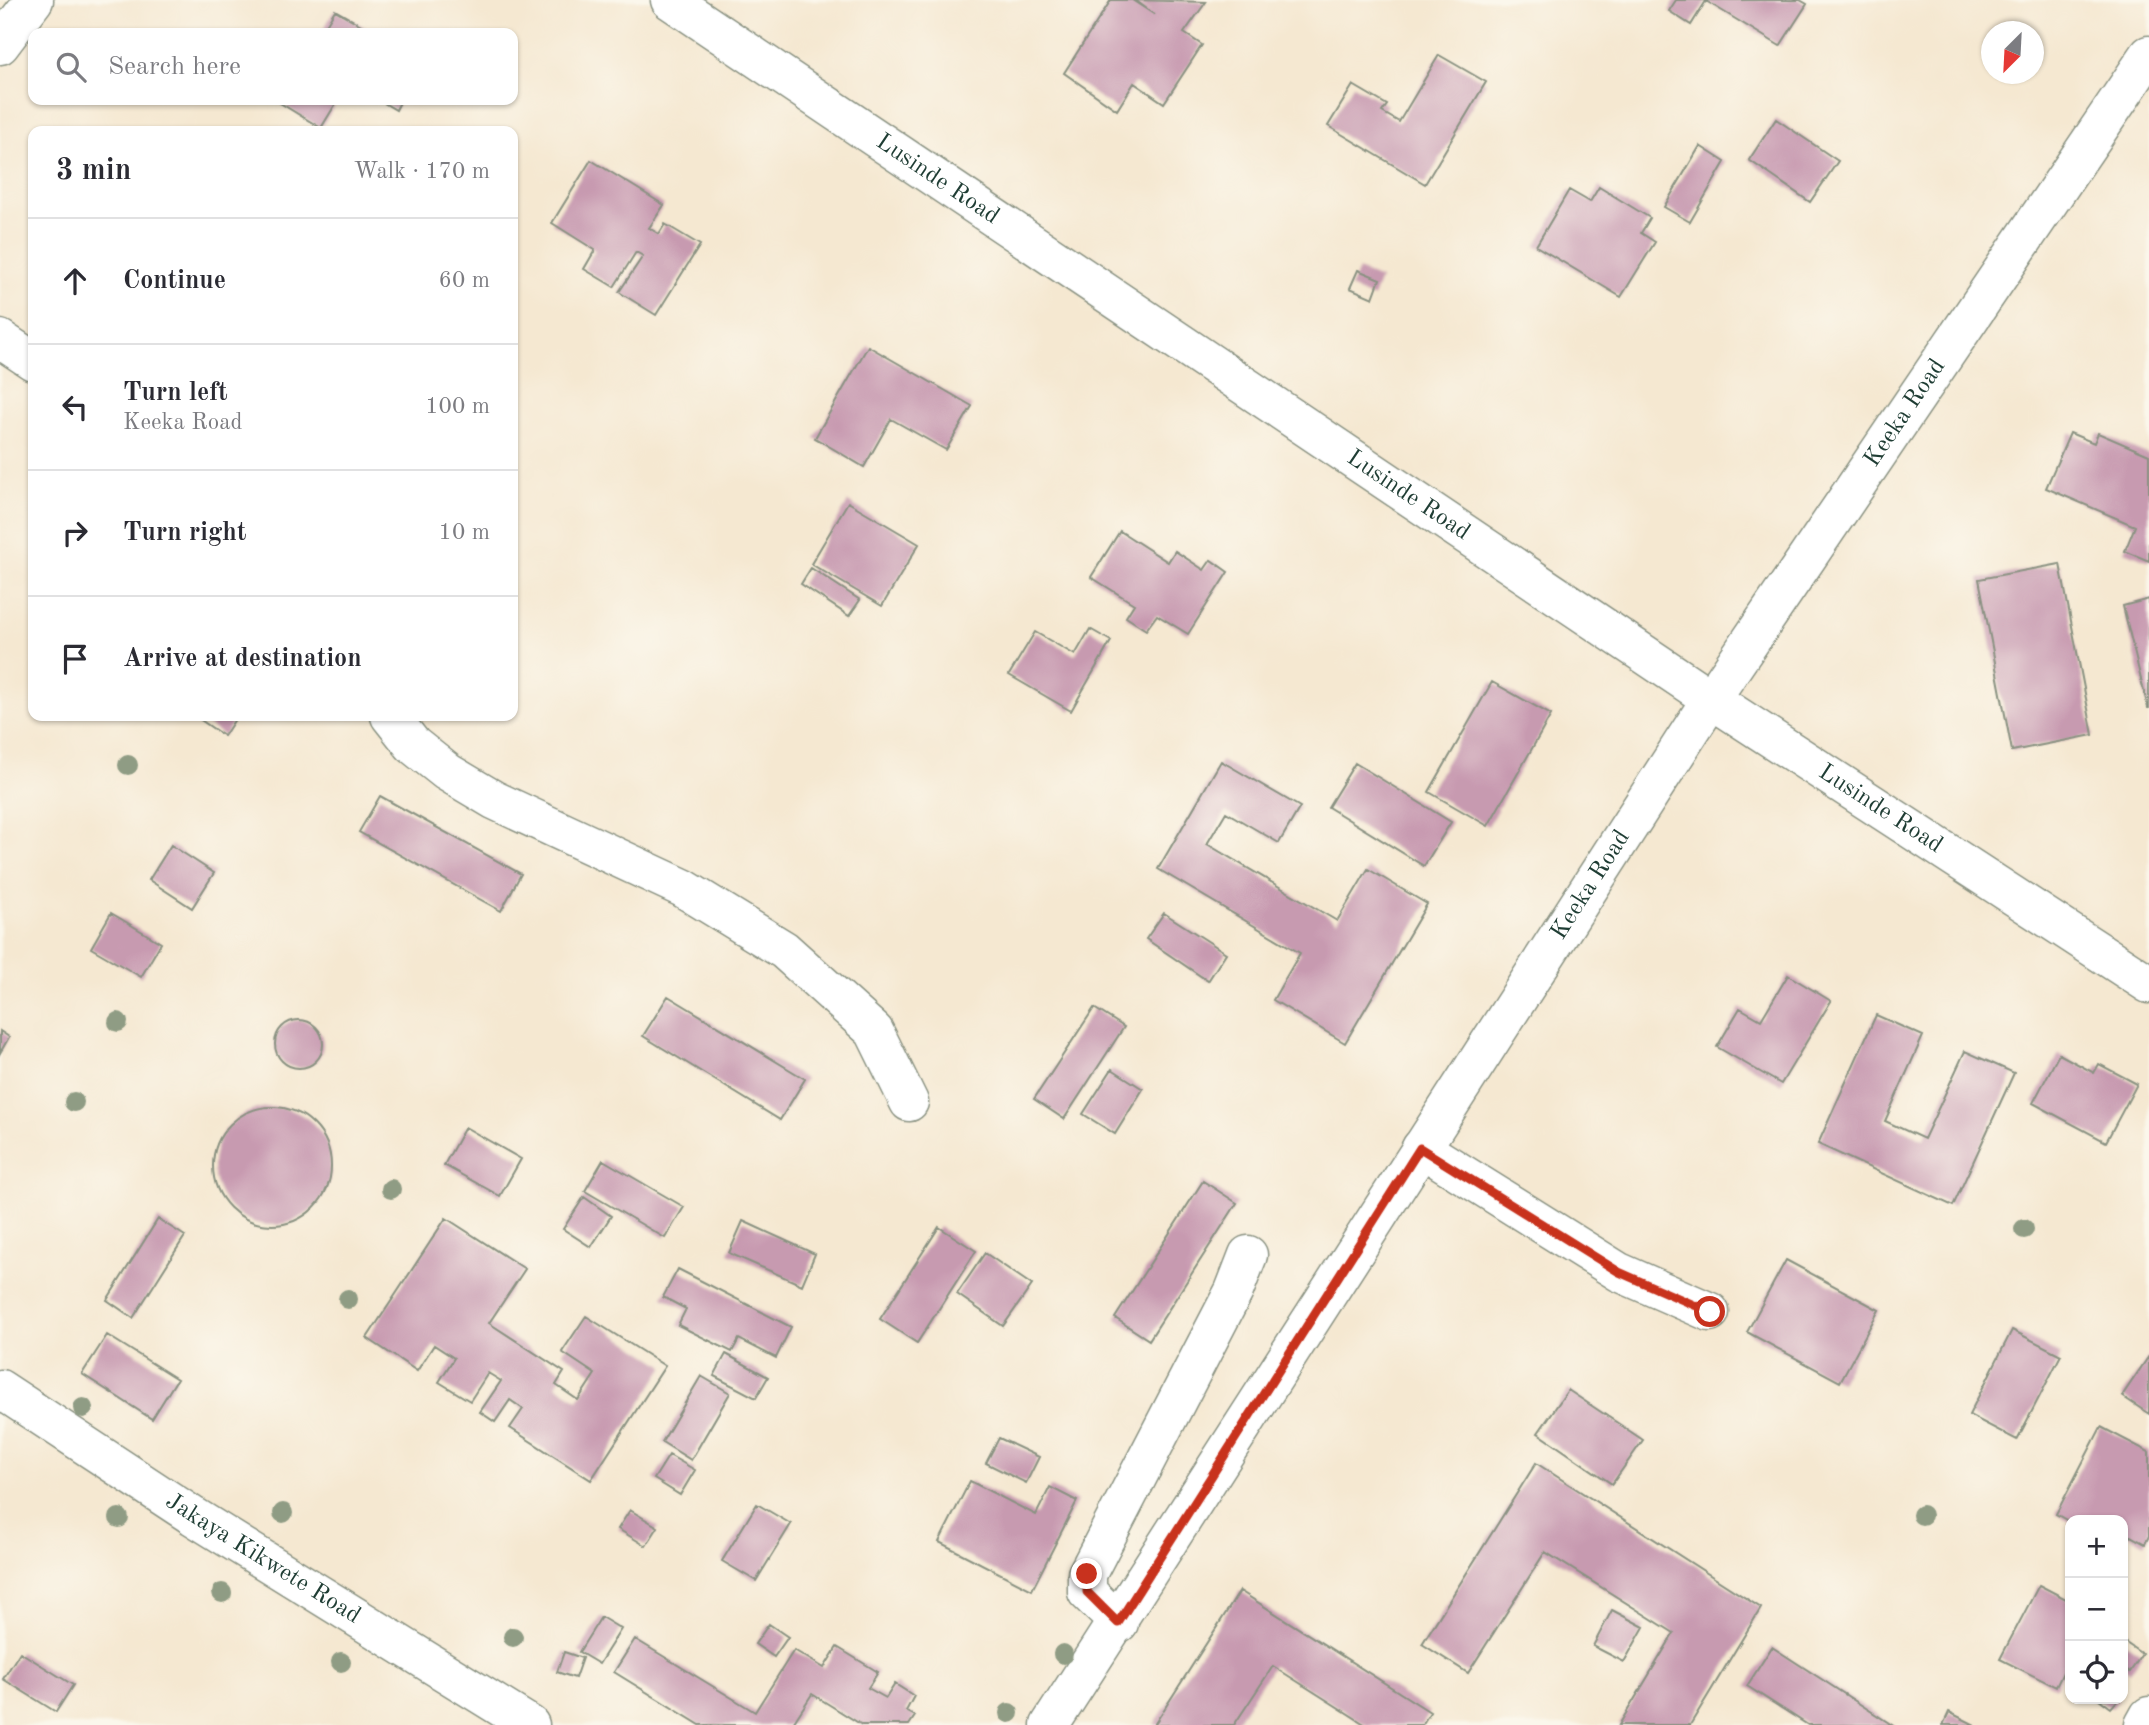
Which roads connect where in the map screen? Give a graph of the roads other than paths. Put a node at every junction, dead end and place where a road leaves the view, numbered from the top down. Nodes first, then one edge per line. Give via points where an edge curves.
1 (34, 0) edge
2 (670, 0) edge
3 (0, 45) edge
4 (2149, 55) edge
5 (0, 339) edge
6 (28, 357) edge
7 (1711, 699) junction
8 (394, 721) edge
9 (2149, 984) edge
10 (909, 1101) dead end
11 (1420, 1148) junction
12 (1248, 1255) dead end
13 (1710, 1312) dead end
14 (0, 1389) edge
15 (1118, 1623) junction
16 (2149, 1716) edge
17 (530, 1725) edge
18 (1050, 1725) edge
19 (2144, 1725) edge

1 - 3 street
2 - 7 street, Lusinde Road
4 - 7 street, Keeka Road
5 - 6 street
7 - 9 street, Lusinde Road
7 - 11 street, Keeka Road
8 - 10 street via 413,745 447,772 494,800 683,888 784,950 874,1031
11 - 13 street via 1619,1272
11 - 15 street, Keeka Road
12 - 15 street via 1234,1291 1087,1574 1087,1592
14 - 17 street, Jakaya Kikwete Road via 193,1516
15 - 18 street, Keeka Road
16 - 19 street

